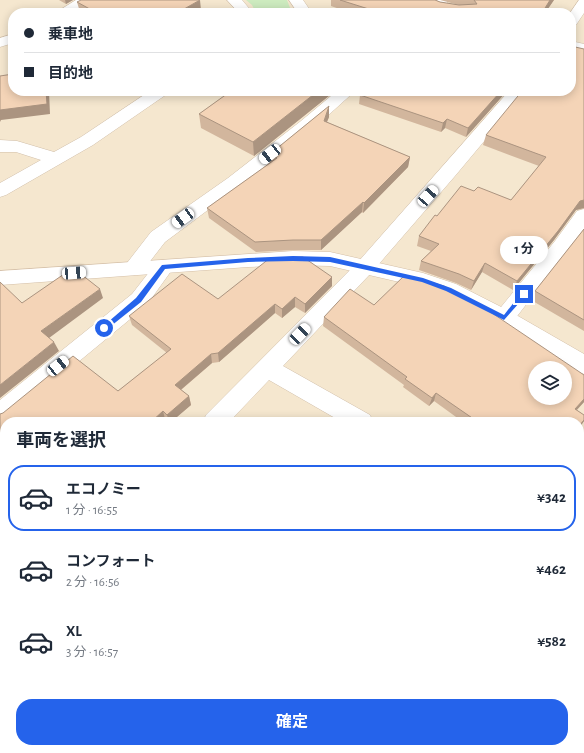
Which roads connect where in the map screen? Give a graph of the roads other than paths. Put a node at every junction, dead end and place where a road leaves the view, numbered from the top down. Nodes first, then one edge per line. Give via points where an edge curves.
1 (86, 0) edge
2 (234, 0) edge
3 (584, 3) edge
4 (73, 8) edge
5 (243, 8) edge
6 (576, 15) edge
7 (154, 96) edge
8 (341, 96) edge
9 (514, 96) edge
10 (0, 146) edge
11 (57, 159) junction
12 (0, 191) edge
13 (584, 216) edge
14 (164, 267) junction
15 (365, 267) junction
16 (134, 268) junction
17 (0, 278) edge
18 (504, 318) junction
19 (584, 365) edge
20 (268, 368) junction
21 (0, 413) edge
22 (219, 417) edge
23 (353, 417) edge

1 - 4 street
2 - 5 street
3 - 6 street
7 - 11 street
8 - 16 street via 234,182 158,236
9 - 15 street
10 - 11 street via 17,147
11 - 12 street
13 - 18 street
14 - 15 street via 293,258 330,260
14 - 16 street
14 - 21 street via 138,300
15 - 18 street via 423,280 449,289
15 - 20 street
16 - 17 street
18 - 19 street
20 - 22 street
20 - 23 street

